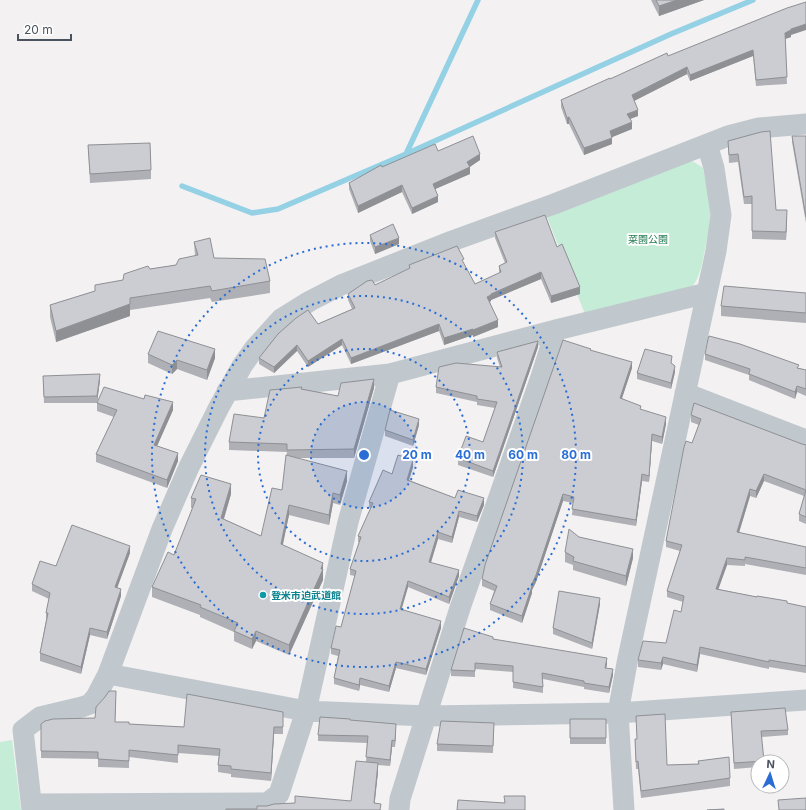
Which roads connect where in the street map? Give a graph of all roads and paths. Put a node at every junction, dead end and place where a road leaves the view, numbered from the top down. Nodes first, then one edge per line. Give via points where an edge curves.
1 (806, 124) edge
2 (707, 144) junction
3 (707, 293) junction
4 (556, 330) junction
5 (390, 374) junction
6 (227, 391) junction
7 (685, 393) junction
8 (806, 440) edge
9 (108, 674) junction
10 (806, 700) edge
11 (306, 711) junction
12 (618, 713) junction
13 (427, 716) junction
14 (32, 807) edge
15 (398, 810) edge
16 (624, 810) edge

1 - 2 street via 759,128
2 - 3 street via 714,168 721,215
2 - 6 street via 335,288 281,319 254,349
3 - 4 street
3 - 7 street
4 - 5 street
4 - 13 street via 460,608
5 - 6 street
5 - 11 street via 348,522
6 - 9 street via 162,529
7 - 8 street
7 - 12 street
9 - 11 street
9 - 14 street via 90,704 40,717 23,730
10 - 12 street
11 - 13 street
11 - 14 street via 279,794 267,803
12 - 13 street
12 - 16 street
13 - 15 street

